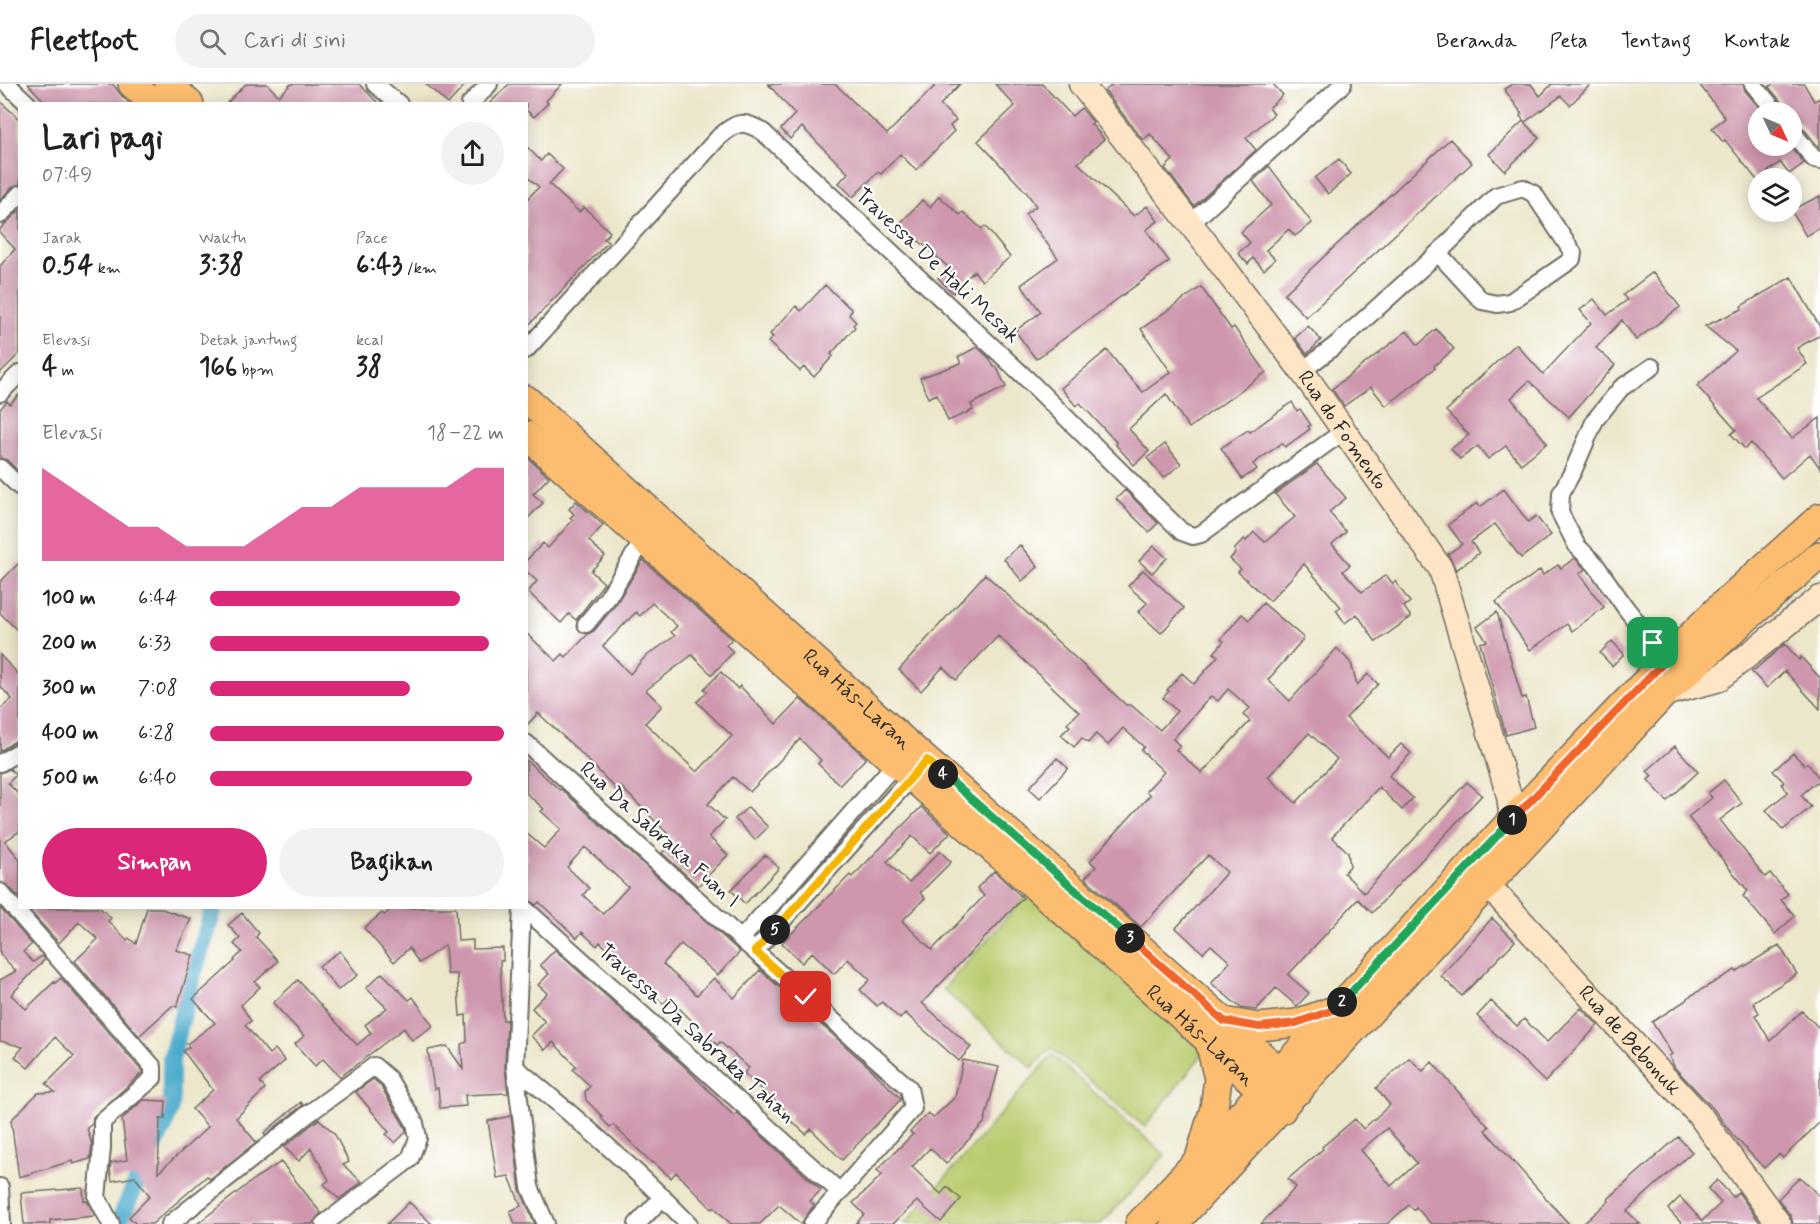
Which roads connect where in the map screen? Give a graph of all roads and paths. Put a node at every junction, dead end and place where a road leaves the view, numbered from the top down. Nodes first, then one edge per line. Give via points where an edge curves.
1 (7, 84) edge
2 (132, 84) edge
3 (168, 84) edge
4 (375, 84) edge
5 (489, 84) edge
6 (1081, 84) edge
7 (1343, 84) edge
8 (1753, 84) edge
9 (26, 102) edge
10 (152, 102) edge
11 (188, 102) edge
12 (397, 102) edge
13 (472, 102) edge
14 (1768, 102) edge
15 (1802, 144) edge
16 (1820, 160) edge
17 (18, 196) edge
18 (0, 215) edge
19 (1197, 217) junction
20 (1438, 253) junction
21 (528, 348) edge
22 (1652, 367) dead end
23 (1302, 371) junction
24 (18, 375) edge
25 (0, 393) edge
26 (528, 401) edge
27 (1344, 430) junction
28 (528, 437) edge
29 (0, 468) edge
30 (18, 485) edge
31 (1820, 517) edge
32 (644, 539) junction
33 (1820, 555) edge
34 (1820, 598) edge
35 (1732, 614) junction
36 (586, 624) dead end
37 (1670, 656) junction
38 (1664, 694) junction
39 (528, 745) edge
40 (18, 752) edge
41 (911, 761) junction
42 (0, 763) edge
43 (1512, 820) junction
44 (1470, 865) junction
45 (1488, 885) junction
46 (0, 892) edge
47 (523, 909) edge
48 (524, 909) edge
49 (741, 939) junction
50 (755, 951) junction
51 (1336, 1009) junction
52 (1217, 1031) junction
53 (515, 1067) junction
54 (1270, 1082) junction
55 (1300, 1090) junction
56 (1281, 1110) junction
57 (1198, 1162) junction
58 (0, 1187) edge
59 (840, 1192) junction
60 (663, 1197) junction
61 (110, 1223) edge
62 (2, 1224) edge
63 (170, 1224) edge
64 (324, 1224) edge
65 (546, 1224) edge
66 (637, 1224) edge
67 (689, 1224) edge
68 (812, 1224) edge
69 (1139, 1224) edge
70 (1174, 1224) edge
71 (1779, 1224) edge

1 - 9 street
2 - 10 main road
3 - 11 main road
4 - 12 street
5 - 13 street
6 - 19 street, Rua do Fomento
7 - 19 street
8 - 14 street
15 - 16 street via 1814,159
17 - 18 street
19 - 23 street, Rua do Fomento
20 - 20 street via 1482,301 1497,304 1510,302 1572,259 1573,253 1534,194 1523,188 1496,195
20 - 23 street
21 - 27 street, Travessa De Hali Mesak via 719,137 743,123 763,132 1027,379 1182,532 1201,534
22 - 37 street via 1621,388 1595,420 1561,493 1560,513 1577,546 1595,564 1653,643
23 - 27 street, Rua do Fomento
24 - 25 street
26 - 41 main road, Rua Hás-Laran
27 - 43 street, Rua do Fomento via 1441,569 1509,796
28 - 32 main road, Rua Hás-Laran
29 - 30 street
31 - 35 main road
32 - 36 street
32 - 41 main road, Rua Hás-Laran
33 - 35 main road
34 - 38 street via 1717,680
35 - 37 main road
35 - 38 main road
37 - 43 main road
38 - 45 main road
39 - 49 street, Rua Da Sabraka Fuan I
40 - 42 street
41 - 49 street
41 - 50 street
41 - 52 main road, Rua Hás-Laran
43 - 44 main road
44 - 45 street, Rua de Bebonuk
44 - 51 main road
45 - 55 main road
45 - 71 street, Rua de Bebonuk via 1701,1117
46 - 61 street via 153,1066 153,1078 102,1122 98,1197
47 - 53 street
48 - 59 street, Travessa Da Sabraka Tahan
49 - 50 street, Rua Da Sabraka Fuan I
50 - 59 street, Rua Da Sabraka Fuan I via 909,1088 914,1108
51 - 52 main road via 1296,1023
51 - 54 main road
52 - 54 main road, Rua Hás-Laran
52 - 57 main road via 1214,1108
53 - 60 street
53 - 65 street via 530,1187
54 - 55 main road, Rua Hás-Laran
54 - 56 main road, Rua Hás-Laran
54 - 57 main road
55 - 56 main road
56 - 70 main road
57 - 69 main road
58 - 62 street
59 - 68 street
60 - 66 street
60 - 67 street
63 - 64 street via 374,1066 388,1078 415,1123 418,1138 410,1160

